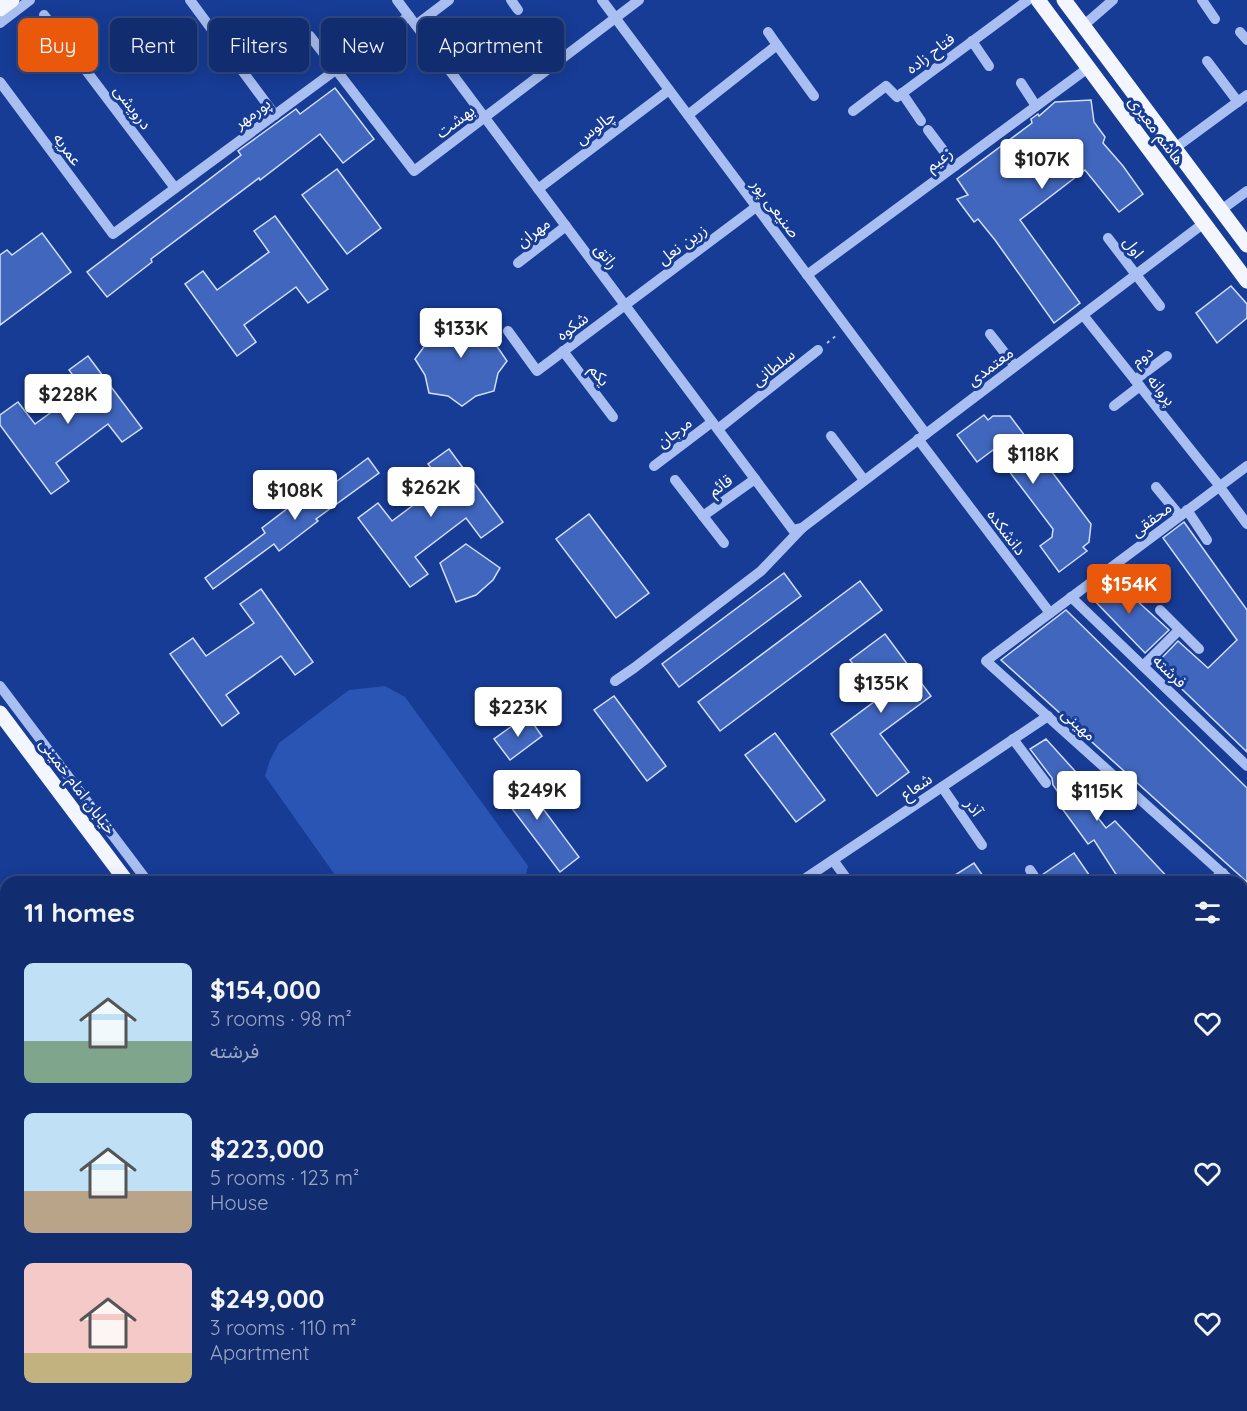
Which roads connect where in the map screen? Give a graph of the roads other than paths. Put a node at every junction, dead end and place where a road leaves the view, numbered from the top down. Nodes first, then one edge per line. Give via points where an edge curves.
1 (12, 0) edge
2 (30, 0) edge
3 (190, 0) edge
4 (397, 0) edge
5 (449, 0) edge
6 (511, 0) edge
7 (602, 0) edge
8 (639, 0) edge
9 (1028, 0) edge
10 (1038, 0) edge
11 (1064, 0) edge
12 (1113, 0) edge
13 (1202, 0) edge
14 (0, 9) edge
15 (518, 10) dead end
16 (44, 15) dead end
17 (615, 18) junction
18 (1215, 19) dead end
19 (413, 21) junction
20 (0, 23) edge
21 (406, 25) edge
22 (1083, 26) junction
23 (768, 32) dead end
24 (310, 36) dead end
25 (972, 41) junction
26 (777, 45) junction
27 (321, 50) edge
28 (1105, 55) junction
29 (1207, 61) dead end
30 (989, 66) dead end
31 (1088, 68) junction
32 (333, 72) edge
33 (338, 72) edge
34 (0, 82) edge
35 (1021, 83) dead end
36 (669, 90) junction
37 (902, 93) junction
38 (814, 96) dead end
39 (1242, 98) edge
40 (1036, 106) junction
41 (853, 111) dead end
42 (275, 115) junction
43 (688, 115) junction
44 (485, 117) junction
45 (1175, 148) junction
46 (955, 166) junction
47 (175, 188) junction
48 (538, 189) junction
49 (1247, 191) edge
50 (756, 207) junction
51 (1221, 210) junction
52 (1204, 224) junction
53 (566, 226) junction
54 (113, 234) joint
55 (1108, 238) dead end
56 (1247, 245) edge
57 (518, 263) dead end
58 (807, 275) junction
59 (1136, 275) junction
60 (1247, 281) edge
61 (625, 304) junction
62 (1160, 306) dead end
63 (1083, 315) junction
64 (508, 331) dead end
65 (990, 334) dead end
66 (818, 350) road end
67 (563, 351) junction
68 (1167, 356) dead end
69 (1015, 366) junction
70 (1138, 383) junction
71 (1114, 406) dead end
72 (613, 417) dead end
73 (715, 425) junction
74 (831, 436) dead end
75 (922, 437) junction
76 (654, 466) dead end
77 (1247, 466) edge
78 (755, 478) junction
79 (675, 480) dead end
80 (864, 480) junction
81 (1219, 485) junction
82 (1156, 487) dead end
83 (1183, 513) junction
84 (703, 516) junction
85 (1247, 524) edge
86 (798, 529) junction
87 (1207, 540) dead end
88 (724, 543) dead end
89 (1071, 597) junction
90 (1160, 610) dead end
91 (1050, 613) junction
92 (1179, 630) junction
93 (1199, 649) dead end
94 (986, 661) joint
95 (1143, 666) junction
96 (615, 681) dead end
97 (0, 686) edge
98 (0, 712) edge
99 (1048, 716) junction
100 (1013, 740) junction
101 (1247, 766) edge
102 (1046, 783) dead end
103 (942, 787) junction
104 (982, 845) dead end
105 (833, 860) junction
106 (1030, 870) dead end
107 (1223, 873) junction
108 (123, 876) edge
109 (143, 876) edge
110 (809, 876) edge
111 (845, 876) edge
112 (1034, 876) edge
113 (1219, 876) edge
114 (1226, 876) edge

1 - 14 main road
2 - 20 street
3 - 42 street
4 - 19 street, راتق
5 - 19 street, پورمهر
6 - 15 street
7 - 17 street, صنیعی پور
8 - 17 street, بهشت
9 - 25 street, فتاح زاده
10 - 31 main road, هاشم معیری
11 - 22 main road, هاشم معیری
12 - 22 street
13 - 18 street
16 - 47 street, درویشی
17 - 36 street, صنیعی پور
17 - 44 street, بهشت
19 - 21 street, پورمهر
19 - 44 street, راتق
22 - 28 main road, هاشم معیری
23 - 26 street
24 - 27 street
25 - 30 street
25 - 37 street, فتاح زاده
26 - 38 street
26 - 43 street
28 - 31 main road
28 - 45 main road, هاشم معیری
29 - 39 street
31 - 40 street, زعیم
31 - 52 main road, هاشم معیری
32 - 42 street, پورمهر
33 - 44 street, بهشت via 414,171
34 - 54 street, عمریه
35 - 40 street
36 - 43 street, صنیعی پور
36 - 48 street, چالوس
37 - 41 street, فتاح زاده via 896,97 886,86
37 - 46 street
39 - 45 street
40 - 46 street, زعیم
42 - 47 street, پورمهر
43 - 50 street, صنیعی پور
44 - 48 street, راتق
45 - 51 main road, هاشم معیری
46 - 58 street, زعیم
47 - 54 street, پورمهر
48 - 53 street, راتق
49 - 51 street
50 - 58 street, صنیعی پور
50 - 61 street, زرین نعل
51 - 52 main road
51 - 56 main road, هاشم معیری
52 - 59 street, معتمدی
52 - 60 main road, هاشم معیری
53 - 57 street, مهران
53 - 61 street, راتق
55 - 59 street, اول
58 - 75 street, صنیعی پور
59 - 62 street, اول
59 - 63 street, معتمدی
61 - 67 street, شکوه
61 - 73 street, راتق
63 - 69 street, معتمدی
63 - 70 street, پروانه
64 - 67 street, شکوه via 537,371
65 - 69 street
66 - 73 street, سلطانی
67 - 72 street, یکم
68 - 70 street, دوم
69 - 75 street, معتمدی
70 - 71 street
70 - 81 street, پروانه
73 - 76 street, مرجان
73 - 78 street, راتق
74 - 80 street
75 - 80 street, معتمدی
75 - 91 street, دانشکده
77 - 81 street, محققی
78 - 84 street, قائم
78 - 86 street, راتق
79 - 84 street, قائم
80 - 86 street, معتمدی
81 - 83 street, محققی
81 - 85 street, پروانه
82 - 83 street
83 - 87 street
83 - 89 street, محققی
84 - 88 street, قائم
86 - 96 street, معتمدی via 761,570
89 - 91 street, محققی
89 - 95 street, فرشته
90 - 92 street
91 - 94 street, محققی
92 - 93 street
92 - 95 street
94 - 99 street, مهینی
95 - 101 street, فرشته
97 - 109 street
98 - 108 main road, خیابان امام خمینی
99 - 100 street, شعاع
99 - 107 street, مهینی
100 - 102 street
100 - 103 street, شعاع
103 - 104 street, آذر
103 - 105 street, شعاع
105 - 110 street, شعاع
105 - 111 street
106 - 112 street
107 - 113 street
107 - 114 street, مهینی

